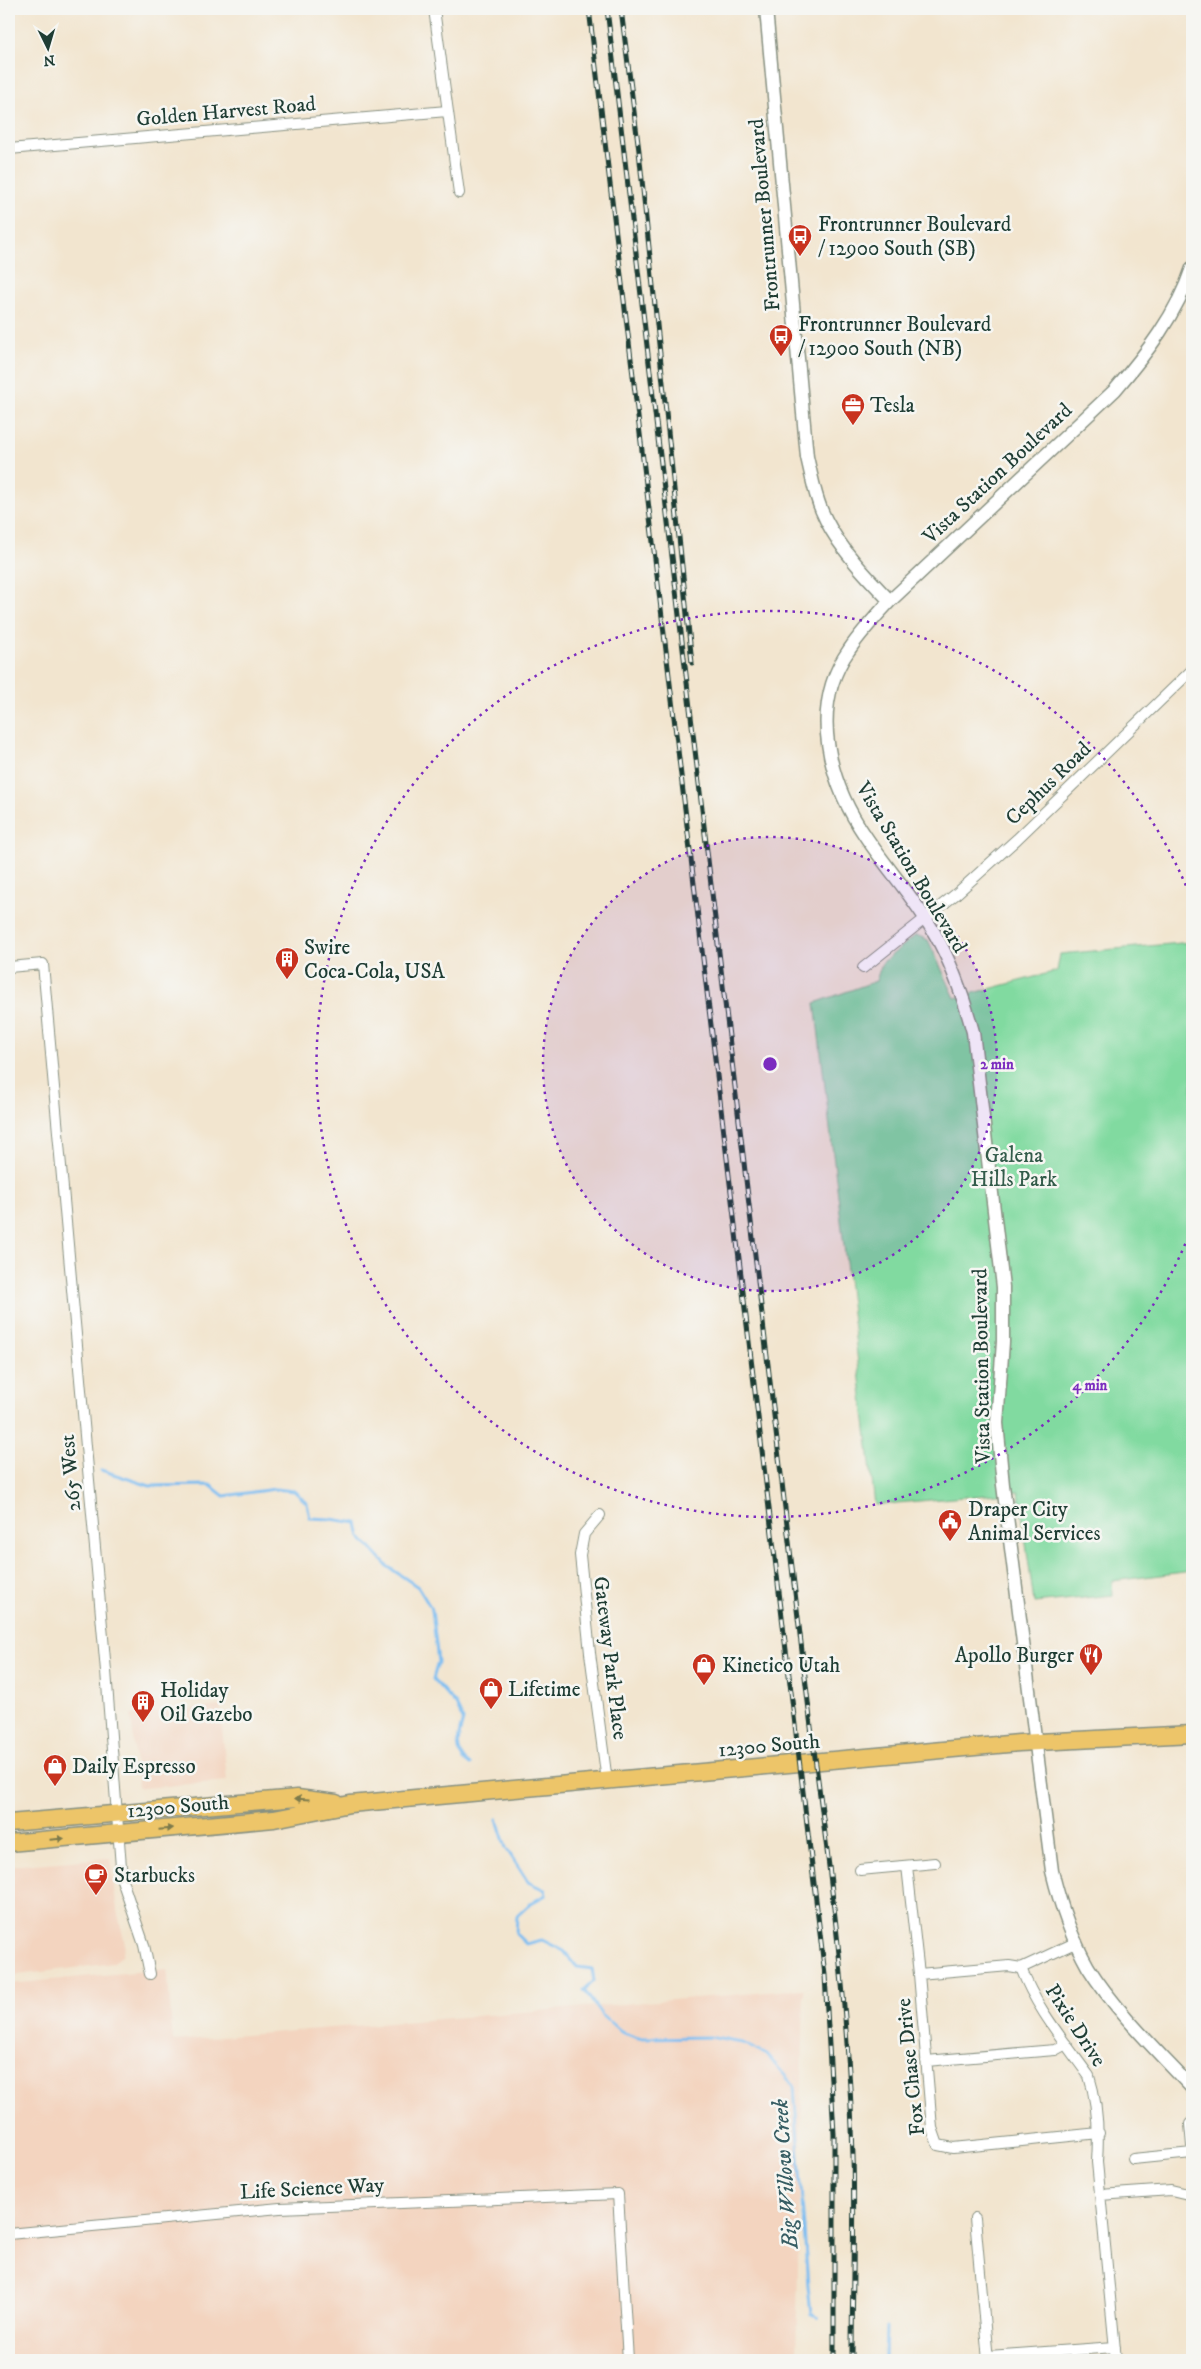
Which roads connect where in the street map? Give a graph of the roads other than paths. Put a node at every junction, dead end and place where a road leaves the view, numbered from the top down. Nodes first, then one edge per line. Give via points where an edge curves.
1 (434, 9) edge
2 (766, 9) edge
3 (447, 110) junction
4 (9, 149) edge
5 (459, 193) dead end
6 (1192, 268) edge
7 (890, 601) junction
8 (1192, 670) edge
9 (924, 918) junction
10 (9, 967) edge
11 (863, 968) dead end
12 (600, 1516) dead end
13 (1192, 1734) edge
14 (1037, 1742) junction
15 (607, 1781) junction
16 (350, 1804) junction
17 (116, 1814) junction
18 (9, 1823) edge
19 (118, 1833) junction
20 (9, 1843) edge
21 (934, 1863) dead end
22 (907, 1866) junction
23 (860, 1870) dead end
24 (1077, 1942) junction
25 (1021, 1968) junction
26 (150, 1974) dead end
27 (919, 1974) junction
28 (1066, 2044) junction
29 (926, 2061) junction
30 (1192, 2088) edge
31 (1192, 2122) edge
32 (1099, 2134) junction
33 (1192, 2146) edge
34 (1192, 2153) edge
35 (1133, 2159) dead end
36 (1100, 2194) junction
37 (1192, 2195) edge
38 (975, 2218) dead end
39 (9, 2234) edge
40 (1115, 2347) junction
41 (988, 2358) edge
42 (628, 2360) edge
43 (1116, 2360) edge

1 - 3 street
2 - 7 street, Frontrunner Boulevard via 809,465 826,520 844,548
3 - 4 street, Golden Harvest Road
3 - 5 street
6 - 7 street, Vista Station Boulevard via 1165,325 1115,390
7 - 9 street, Vista Station Boulevard via 848,650 835,676 826,712 829,758 852,814 865,836
8 - 9 street, Cephus Road via 1017,839
9 - 11 street, Cephus Road
9 - 14 street, Vista Station Boulevard via 963,994 973,1032 1003,1288 997,1425
10 - 17 street, 265 West via 43,964 106,1668
12 - 15 street, Gateway Park Place via 584,1534 580,1555
13 - 14 main road, 12300 South
14 - 15 main road, 12300 South
14 - 24 street, Vista Station Boulevard via 1052,1871 1061,1908
15 - 16 main road, 12300 South
16 -> 17 main road, 12300 South via 297,1798
19 -> 16 main road, 12300 South via 274,1819
17 - 18 main road, 12300 South
17 - 19 street, 265 West
20 -> 19 main road, 12300 South
19 - 26 street, 265 West via 122,1880 144,1945
21 - 22 street
22 - 23 street
22 - 27 street, Fox Chase Drive
24 - 25 street
24 - 30 street, Vista Station Boulevard via 1101,1986
25 - 27 street via 1009,1966
25 - 28 street, Pixie Drive via 1028,1988
27 - 29 street, Fox Chase Drive
28 - 29 street via 1055,2050
28 - 32 street, Pixie Drive via 1089,2076
29 - 32 street, Fox Chase Drive via 932,2128 938,2145 953,2148
31 - 33 street
32 - 36 street, Pixie Drive
34 - 35 street
36 - 37 street via 1171,2190
36 - 40 street, Pixie Drive
38 - 41 street
39 - 42 street, Life Science Way via 280,2208 618,2194
40 - 41 street
40 - 43 street, Pixie Drive

